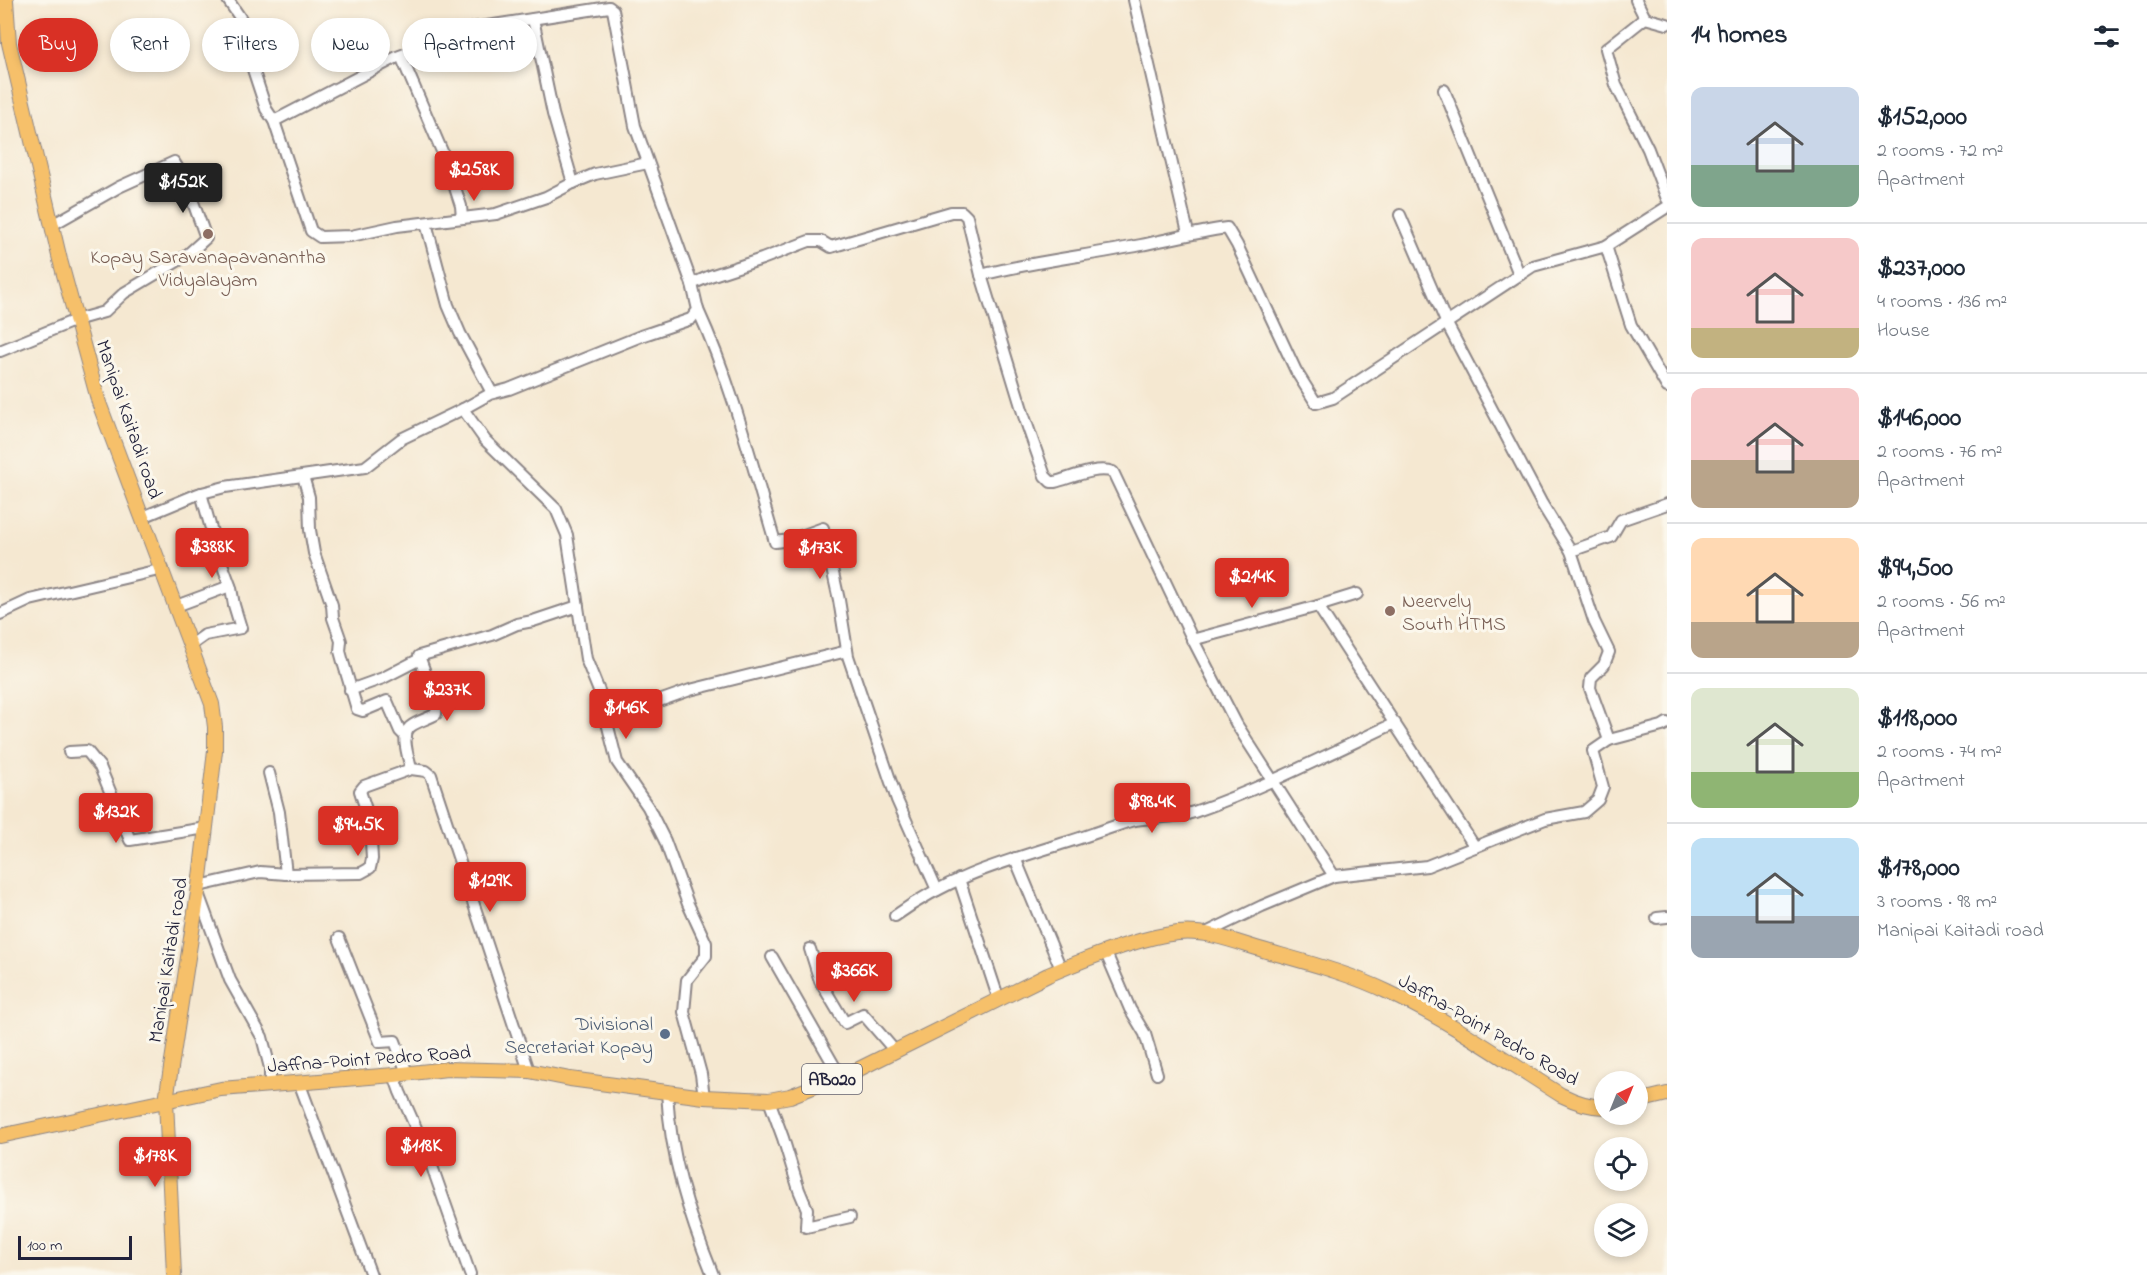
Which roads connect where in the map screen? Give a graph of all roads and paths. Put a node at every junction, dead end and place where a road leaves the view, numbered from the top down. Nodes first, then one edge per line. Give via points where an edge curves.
1 (6, 0) edge
2 (228, 0) edge
3 (1134, 0) edge
4 (1636, 0) edge
5 (537, 18) edge
6 (1645, 18) junction
7 (1667, 24) edge
8 (537, 38) edge
9 (5, 39) edge
10 (401, 56) joint
11 (1444, 90) dead end
12 (274, 121) junction
13 (648, 163) junction
14 (573, 183) junction
15 (1667, 199) edge
16 (1667, 207) edge
17 (1400, 215) dead end
18 (462, 218) junction
19 (426, 223) junction
20 (52, 225) junction
21 (1188, 234) junction
22 (1606, 246) junction
23 (1519, 274) junction
24 (981, 275) junction
25 (692, 284) junction
26 (698, 310) junction
27 (76, 320) junction
28 (1447, 324) junction
29 (0, 351) edge
30 (1667, 387) edge
31 (492, 393) junction
32 (463, 409) junction
33 (303, 476) junction
34 (201, 493) junction
35 (1667, 504) edge
36 (142, 517) junction
37 (1571, 551) junction
38 (162, 569) junction
39 (230, 586) junction
40 (1357, 594) dead end
41 (176, 606) junction
42 (578, 606) junction
43 (1318, 606) junction
44 (0, 614) edge
45 (1192, 639) junction
46 (191, 645) junction
47 (847, 651) junction
48 (420, 659) junction
49 (350, 690) junction
50 (606, 720) junction
51 (1395, 723) junction
52 (1667, 723) edge
53 (406, 737) junction
54 (1609, 740) junction
55 (69, 752) dead end
56 (411, 769) junction
57 (269, 773) dead end
58 (1273, 780) junction
59 (206, 828) junction
60 (1475, 848) junction
61 (1015, 858) junction
62 (286, 874) junction
63 (1334, 876) junction
64 (959, 879) junction
65 (198, 889) junction
66 (937, 890) junction
67 (895, 916) dead end
68 (1206, 933) junction
69 (339, 938) dead end
70 (810, 949) dead end
71 (1106, 953) junction
72 (772, 957) dead end
73 (1061, 969) junction
74 (999, 1000) junction
75 (895, 1051) junction
76 (529, 1071) junction
77 (401, 1074) junction
78 (1157, 1074) dead end
79 (840, 1076) junction
80 (299, 1082) junction
81 (270, 1084) junction
82 (667, 1092) junction
83 (1667, 1094) edge
84 (704, 1097) junction
85 (1648, 1099) edge
86 (166, 1100) junction
87 (769, 1100) junction
88 (1594, 1106) edge
89 (0, 1136) edge
90 (850, 1216) dead end
91 (470, 1274) edge
92 (174, 1275) edge
93 (371, 1275) edge
94 (713, 1275) edge

1 - 9 main road, Manipai Kaitadi road
2 - 12 street via 241,19 247,51 266,109
3 - 21 street
4 - 6 street
5 - 13 street via 609,7 613,10 635,126
6 - 7 street
6 - 15 street via 1606,49 1616,86 1648,149
8 - 14 street
9 - 20 main road, Manipai Kaitadi road
10 - 12 street
10 - 18 street via 447,163
11 - 23 street
12 - 19 street via 311,231 320,237 351,236
13 - 14 street via 595,174
13 - 25 street
14 - 18 street via 546,198 496,214
16 - 22 street
17 - 28 street
18 - 19 street
19 - 31 street via 448,305
20 - 27 main road, Manipai Kaitadi road
20 - 27 street via 119,187 174,162 206,234 186,256 124,293 104,312
21 - 24 street
21 - 28 street via 1227,228 1296,371 1316,403 1334,398
22 - 23 street via 1533,266
22 - 30 street via 1631,325
23 - 28 street
24 - 25 street via 967,217 962,212 951,212 831,247 809,241
24 - 45 street via 1045,476 1055,482 1086,473 1113,472
25 - 26 street
26 - 31 street via 691,319
26 - 47 street via 736,408 775,542 823,528
27 - 29 street
27 - 36 main road, Manipai Kaitadi road via 99,403
28 - 37 street
31 - 32 street
32 - 33 street via 401,439 365,467
32 - 42 street via 485,440 555,509 567,535
33 - 34 street
33 - 49 street via 309,497 314,554 332,605
34 - 36 street
34 - 39 street
35 - 37 street via 1621,519 1611,537
36 - 38 main road, Manipai Kaitadi road
37 - 54 street via 1594,621 1609,652 1604,665 1591,678 1590,688
38 - 41 main road, Manipai Kaitadi road
38 - 44 street via 30,600
39 - 41 street
39 - 46 street via 241,628 205,634
40 - 43 street
41 - 46 main road, Manipai Kaitadi road
42 - 48 street via 419,656
42 - 50 street via 586,659
43 - 45 street
43 - 51 street
45 - 58 street via 1237,725
46 - 59 main road, Manipai Kaitadi road via 212,704 215,727
47 - 50 street via 690,690
47 - 66 street via 897,800
48 - 49 street
48 - 53 street via 437,705 436,714 410,728
49 - 53 street via 357,709 363,711 387,701
50 - 84 street via 618,762 665,841 687,904 706,943 706,956 687,980 684,1012
51 - 58 street
51 - 60 street
52 - 54 street
53 - 56 street
54 - 60 street via 1593,751 1604,787 1598,800 1584,812 1545,819
55 - 59 street via 87,751 100,767 130,840
56 - 62 street via 364,786 360,791 369,822 370,868 361,873
56 - 76 street via 430,775
57 - 62 street via 279,812
58 - 61 street via 1193,812 1134,821
58 - 63 street
59 - 65 main road, Manipai Kaitadi road
60 - 63 street via 1427,866
61 - 64 street
61 - 73 street
62 - 65 street via 260,873
63 - 68 street
64 - 66 street
64 - 74 street
65 - 81 street via 230,980 262,1037
65 - 86 main road, Manipai Kaitadi road
66 - 67 street
68 - 71 main road, Jaffna-Point Pedro Road / AB020 via 1154,938
68 - 88 main road, Jaffna-Point Pedro Road / AB020 via 1388,991 1561,1095
69 - 77 street via 380,1042 395,1041
70 - 75 street via 820,981 845,1023 863,1014
71 - 73 main road, Jaffna-Point Pedro Road / AB020
71 - 78 street via 1144,1034
72 - 79 street
73 - 74 main road, Jaffna-Point Pedro Road / AB020
74 - 75 main road, Jaffna-Point Pedro Road / AB020
75 - 79 main road, Jaffna-Point Pedro Road / AB020
76 - 77 main road, Jaffna-Point Pedro Road / AB020 via 447,1069
76 - 82 main road, Jaffna-Point Pedro Road / AB020
77 - 80 main road, Jaffna-Point Pedro Road / AB020
77 - 91 street via 400,1092 428,1155
79 - 87 main road, Jaffna-Point Pedro Road / AB020
80 - 81 main road, Jaffna-Point Pedro Road / AB020
80 - 93 street
81 - 86 main road, Jaffna-Point Pedro Road / AB020
82 - 84 main road, Jaffna-Point Pedro Road / AB020
82 - 94 street via 668,1122 683,1192
83 - 85 main road
84 - 87 main road, Jaffna-Point Pedro Road / AB020
86 - 89 main road, Jaffna-Point Pedro Road / AB020
86 - 92 main road, Manipai Kaitadi road
87 - 90 street via 807,1209 806,1227

